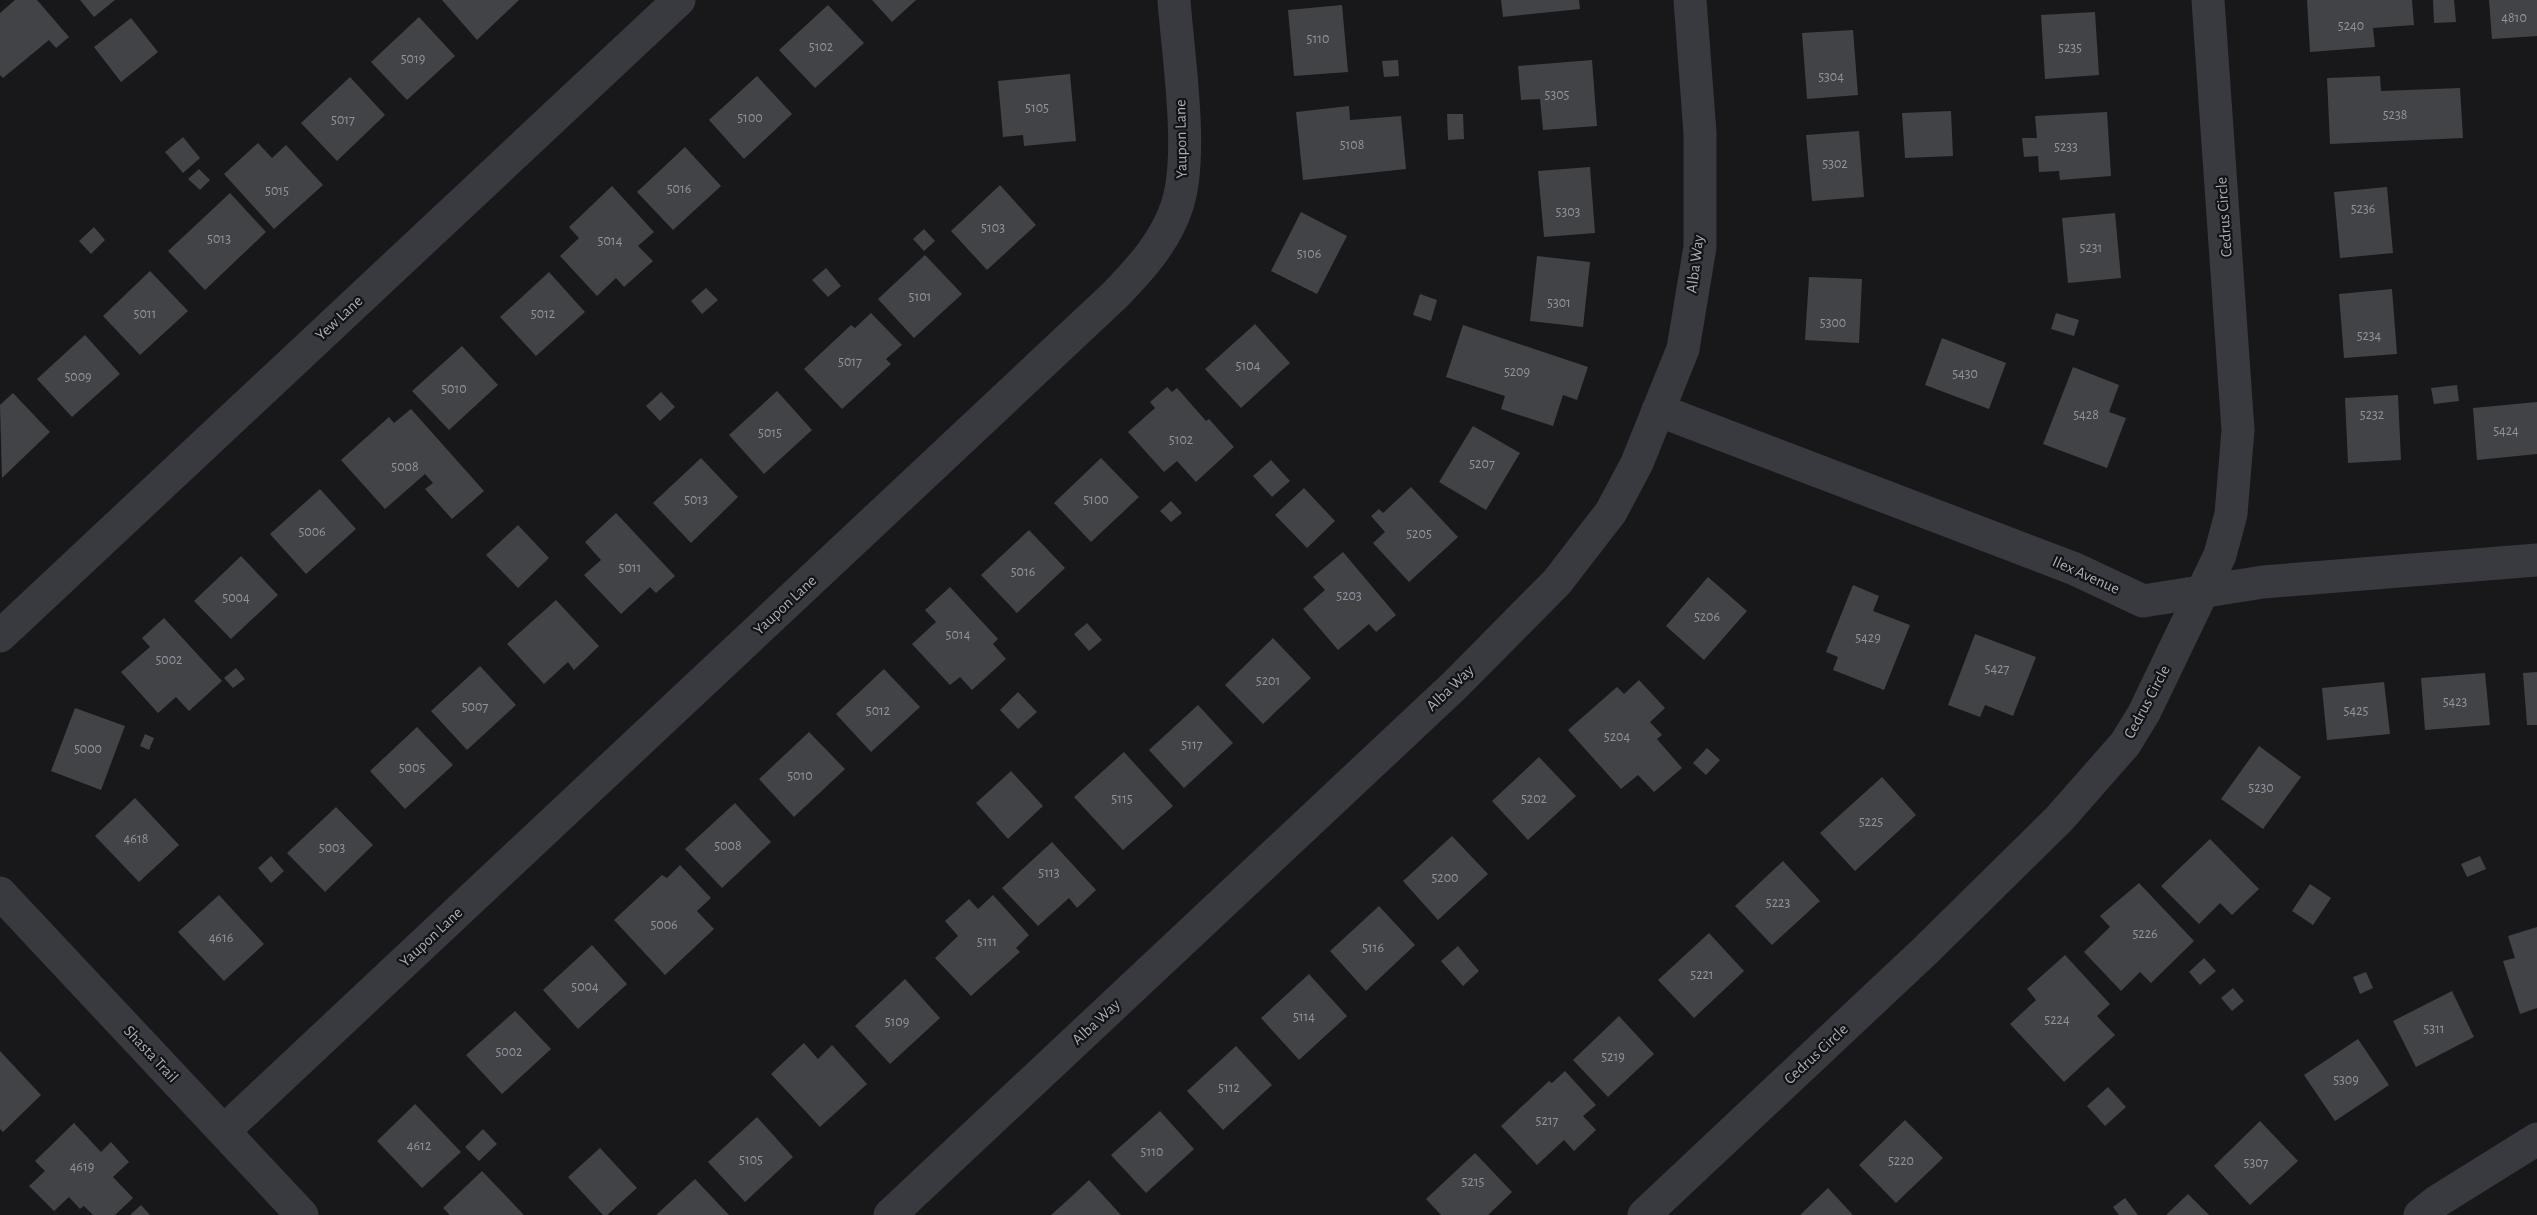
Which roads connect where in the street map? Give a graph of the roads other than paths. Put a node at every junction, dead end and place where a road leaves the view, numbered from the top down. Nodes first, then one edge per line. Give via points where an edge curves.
1 (679, 0) edge
2 (1174, 0) edge
3 (1690, 0) edge
4 (2208, 0) edge
5 (1658, 410) junction
6 (2537, 560) edge
7 (2202, 593) junction
8 (0, 636) edge
9 (0, 893) edge
10 (224, 1131) junction
11 (2537, 1139) edge
12 (302, 1215) edge
13 (890, 1215) edge
14 (1644, 1215) edge
15 (2420, 1215) edge

1 - 8 street, Yew Lane
2 - 10 street, Yaupon Lane via 1184,176 1177,206 1162,240 1147,261 1115,296
3 - 5 street, Alba Way via 1700,134 1700,247 1683,349
4 - 7 street, Cedrus Circle via 2238,430 2231,514 2220,555
5 - 7 street, Ilex Avenue via 2076,568 2143,601
5 - 13 street, Alba Way via 1611,512 1557,582 1455,685
6 - 7 street, Ilex Avenue via 2263,582
7 - 14 street, Cedrus Circle via 2125,744 2058,819 1925,951
9 - 10 street, Shasta Trail
10 - 12 street, Shasta Trail
11 - 15 street

